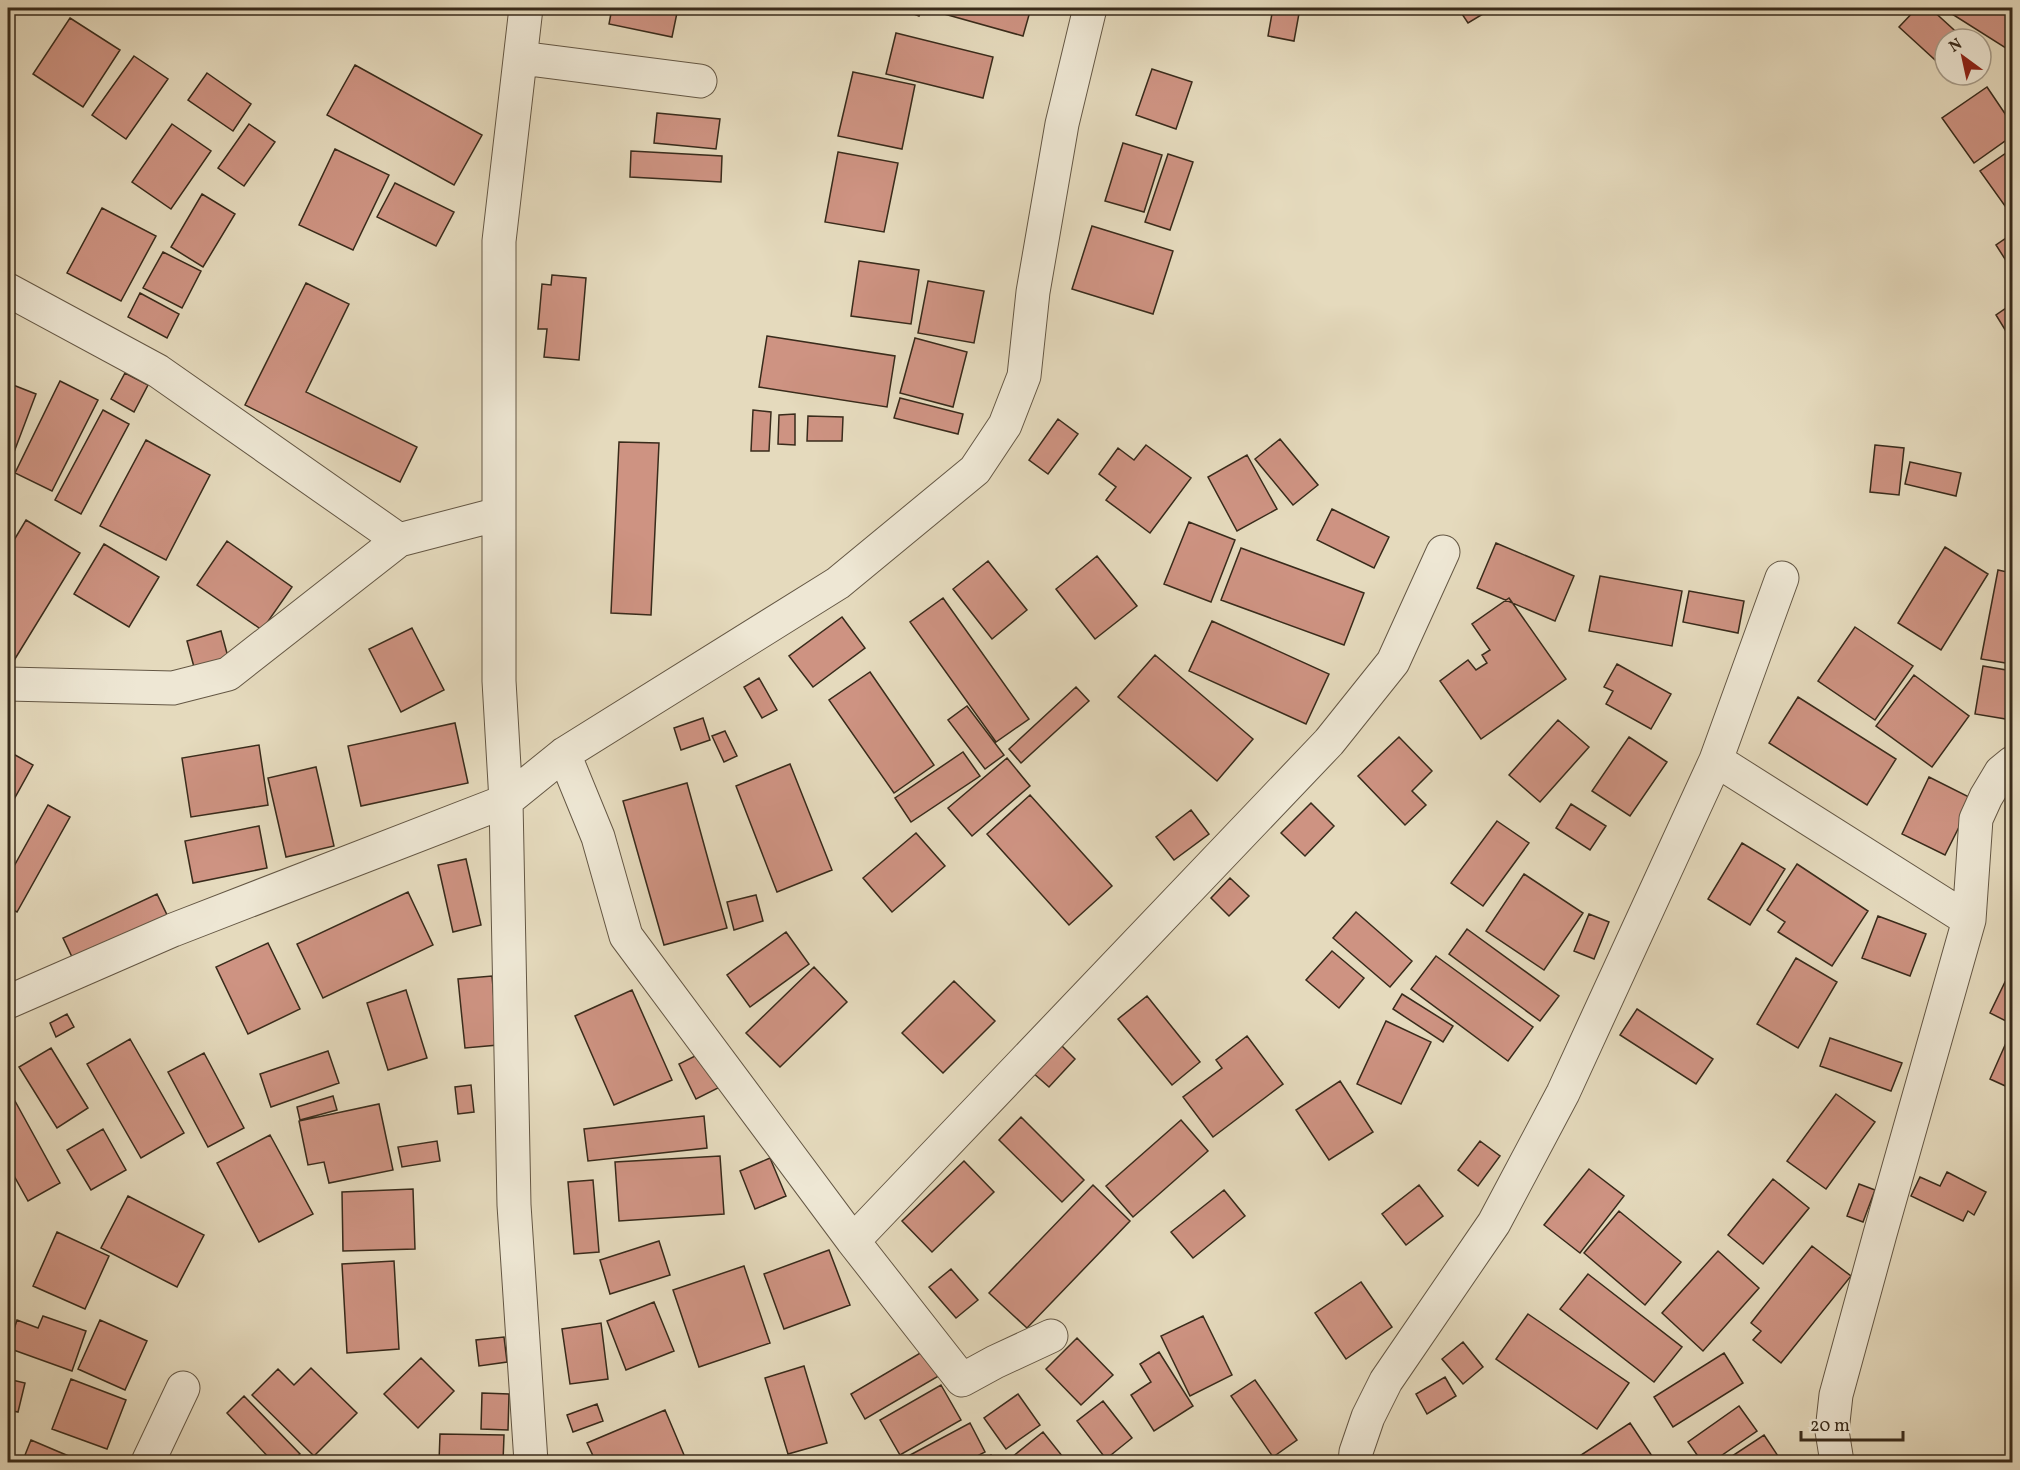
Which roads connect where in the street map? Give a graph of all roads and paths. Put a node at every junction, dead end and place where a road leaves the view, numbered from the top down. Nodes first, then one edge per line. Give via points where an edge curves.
1 (526, 8) edge
2 (1090, 8) edge
3 (521, 58) junction
4 (700, 81) dead end
5 (8, 290) edge
6 (499, 514) junction
7 (399, 540) junction
8 (1443, 552) dead end
9 (1782, 578) dead end
10 (8, 684) edge
11 (564, 754) junction
12 (1716, 760) junction
13 (2013, 763) edge
14 (506, 801) junction
15 (1969, 920) junction
16 (8, 1002) edge
17 (853, 1241) junction
18 (1051, 1336) dead end
19 (183, 1388) dead end
20 (148, 1462) edge
21 (531, 1462) edge
22 (1355, 1462) edge
23 (1837, 1462) edge

1 - 3 street
2 - 11 street via 1062,124 1023,376 1005,425 975,470 838,583
3 - 4 street
3 - 6 street via 499,241
5 - 7 street via 158,371
6 - 7 street
6 - 14 street via 499,681
7 - 10 street via 228,674 173,688
8 - 17 street via 1393,662 1329,742
9 - 12 street
11 - 14 street
11 - 17 street via 598,837 626,936
12 - 15 street
12 - 22 street via 1563,1093 1494,1223 1386,1381 1368,1417
13 - 15 street via 2001,772 1976,819
14 - 16 street via 173,930
14 - 21 street via 514,1205
15 - 23 street via 1836,1395 1832,1431
17 - 18 street via 962,1380
19 - 20 street

